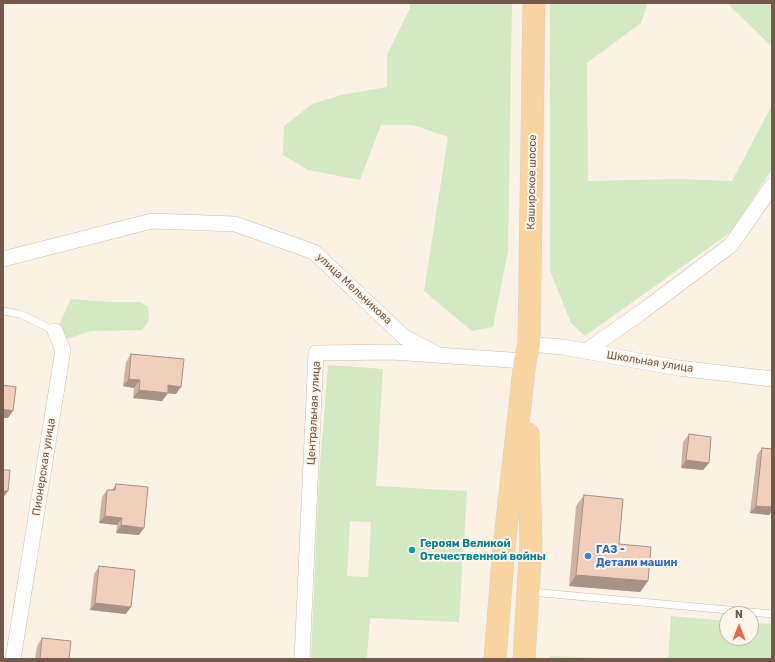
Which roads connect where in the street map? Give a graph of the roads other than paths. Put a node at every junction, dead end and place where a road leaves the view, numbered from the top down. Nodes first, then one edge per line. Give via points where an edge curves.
1 (534, 3) edge
2 (772, 186) edge
3 (3, 258) edge
4 (3, 312) edge
5 (55, 332) joint
6 (586, 351) junction
7 (527, 353) junction
8 (441, 356) junction
9 (772, 379) edge
10 (528, 592) junction
11 (772, 614) edge
12 (13, 659) edge
13 (302, 659) edge
14 (495, 659) edge
15 (524, 659) edge

1 - 7 main road, Каширское шоссе
2 - 6 street via 731,245
3 - 8 street, улица Мельникова via 152,221 235,224 314,252 404,338
4 - 5 lane, Пионерская улица via 20,314
5 - 12 street, Пионерская улица via 63,350
6 - 7 street, Школьная улица via 563,347
6 - 9 street, Школьная улица via 678,368
7 - 8 street, Центральная улица
7 - 10 main road, Каширское шоссе via 531,542
7 - 14 main road, Каширское шоссе via 504,547
8 - 13 street, Центральная улица via 392,352 316,353
10 - 11 lane
10 - 15 main road, Каширское шоссе

